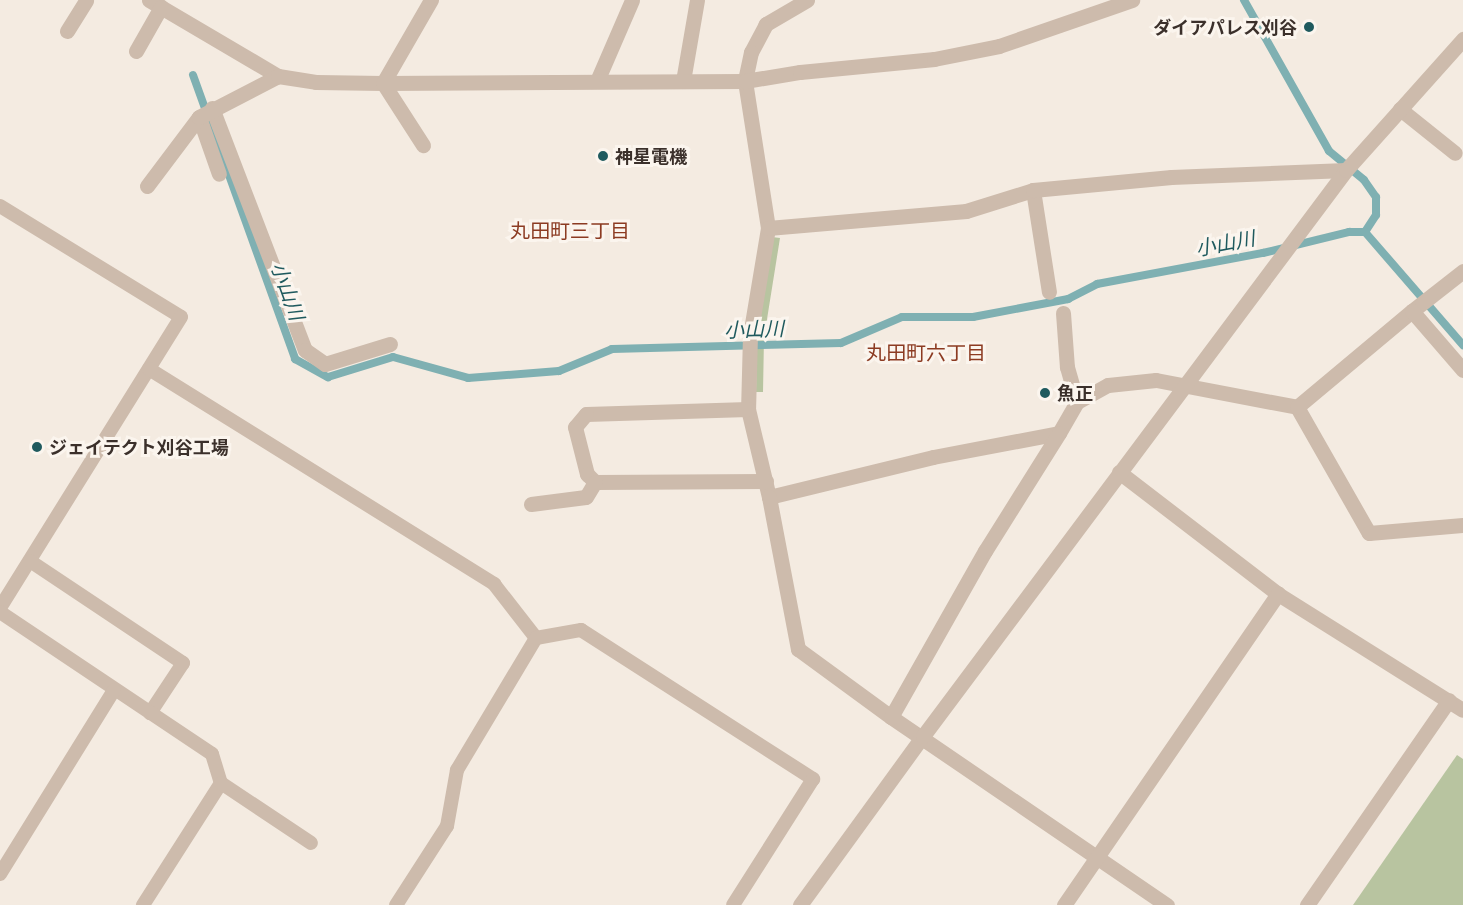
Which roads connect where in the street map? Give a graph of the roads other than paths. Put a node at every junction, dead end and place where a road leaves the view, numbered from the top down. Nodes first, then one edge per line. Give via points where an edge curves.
1 (86, 0) edge
2 (431, 0) edge
3 (632, 0) edge
4 (697, 0) edge
5 (807, 0) edge
6 (1132, 0) edge
7 (154, 4) edge
8 (67, 31) dead end
9 (1463, 39) edge
10 (136, 51) dead end
11 (278, 76) junction
12 (597, 81) junction
13 (683, 81) junction
14 (745, 81) junction
15 (383, 83) junction
16 (1400, 109) junction
17 (205, 113) junction
18 (423, 146) dead end
19 (1455, 153) dead end
20 (1346, 170) junction
21 (219, 174) dead end
22 (147, 186) dead end
23 (1033, 190) junction
24 (0, 206) edge
25 (768, 228) junction
26 (1463, 271) edge
27 (1049, 292) dead end
28 (1412, 311) junction
29 (1063, 313) dead end
30 (390, 344) dead end
31 (149, 369) junction
32 (1463, 370) edge
33 (1187, 385) junction
34 (1077, 402) junction
35 (1298, 406) junction
36 (748, 409) junction
37 (1059, 433) junction
38 (1119, 472) junction
39 (766, 481) junction
40 (595, 482) junction
41 (769, 497) junction
42 (531, 504) dead end
43 (1463, 525) edge
44 (30, 561) junction
45 (1278, 594) junction
46 (0, 610) edge
47 (536, 638) junction
48 (114, 690) junction
49 (1449, 700) junction
50 (1463, 710) edge
51 (150, 713) junction
52 (891, 717) junction
53 (923, 736) junction
54 (220, 783) junction
55 (311, 843) dead end
56 (1097, 856) junction
57 (0, 874) edge
58 (143, 905) edge
59 (396, 905) edge
60 (733, 905) edge
61 (800, 905) edge
62 (1064, 905) edge
63 (1167, 905) edge
64 (1307, 905) edge

1 - 8 street
2 - 15 street
3 - 12 street
4 - 13 street
5 - 14 street via 766,24 751,52
6 - 14 street via 999,46 934,59
7 - 10 street
7 - 11 street
9 - 16 street
11 - 15 street via 315,82
11 - 17 street
12 - 13 street
12 - 15 street
13 - 14 street
14 - 25 street
15 - 18 street
16 - 19 street
16 - 20 street
17 - 21 street
17 - 22 street
17 - 30 street via 305,350 325,364
20 - 23 street via 1171,177
20 - 33 street
23 - 25 street via 966,211
23 - 27 street
24 - 31 lane via 181,317
25 - 36 street via 750,335
26 - 28 street
28 - 32 street
28 - 35 street
29 - 34 street via 1067,367
31 - 44 lane
31 - 47 lane via 494,584
33 - 34 street via 1156,380 1108,385
33 - 35 street
33 - 38 street
34 - 37 street
35 - 43 street via 1369,533
36 - 39 street
36 - 40 street via 586,414 575,428 587,474
37 - 41 street via 933,457
37 - 52 street via 985,551
38 - 45 street
38 - 53 street
39 - 40 street
39 - 41 street
40 - 42 street via 586,497
41 - 52 street via 798,649
44 - 46 lane
44 - 51 lane via 183,663
45 - 49 street
45 - 56 street
46 - 48 lane
47 - 59 lane via 457,770 447,826
47 - 60 lane via 581,630 813,780
48 - 51 lane
48 - 57 lane
49 - 50 street
49 - 64 street
51 - 54 lane via 212,754
52 - 53 street
53 - 56 street
53 - 61 street
54 - 55 lane
54 - 58 lane
56 - 62 street
56 - 63 street

